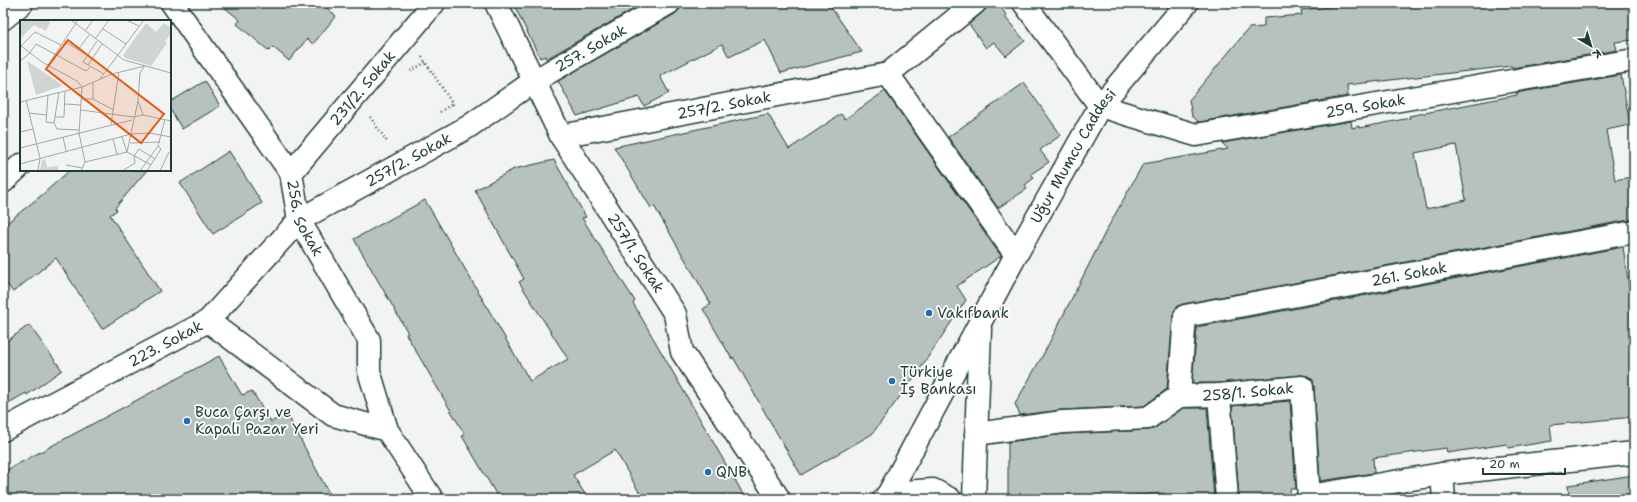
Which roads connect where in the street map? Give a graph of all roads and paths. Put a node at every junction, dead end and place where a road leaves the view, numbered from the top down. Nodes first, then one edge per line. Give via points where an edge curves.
1 (22, 3) edge
2 (434, 3) edge
3 (496, 3) edge
4 (669, 3) edge
5 (975, 3) edge
6 (1024, 3) edge
7 (1187, 3) edge
8 (178, 11) edge
9 (3, 19) edge
10 (408, 34) junction
11 (1634, 60) edge
12 (888, 74) junction
13 (534, 81) junction
14 (356, 96) junction
15 (1100, 106) junction
16 (468, 127) junction
17 (561, 136) junction
18 (401, 163) junction
19 (20, 166) edge
20 (291, 173) junction
21 (3, 182) edge
22 (299, 220) junction
23 (1634, 232) edge
24 (1016, 255) junction
25 (208, 321) junction
26 (980, 324) junction
27 (1179, 396) junction
28 (1219, 396) junction
29 (3, 430) edge
30 (387, 430) junction
31 (976, 434) junction
32 (1634, 453) edge
33 (1442, 474) junction
34 (886, 496) edge
35 (1309, 497) edge
36 (432, 499) edge
37 (779, 499) edge
38 (950, 499) edge
39 (974, 499) edge
40 (1227, 499) edge
41 (1444, 499) edge

1 - 9 street
2 - 10 street, 231/2. Sokak
3 - 13 street, 257/1. Sokak
4 - 13 street, 257. Sokak
5 - 12 street, 257/2. Sokak
6 - 15 street
7 - 15 street, Uğur Mumcu Caddesi
8 - 20 street, 256. Sokak
10 - 14 street, 231/2. Sokak
10 - 16 path
11 - 15 street, 259. Sokak via 1196,135
12 - 17 street, 257/2. Sokak
12 - 24 street
13 - 16 street, 257/2. Sokak
13 - 17 street, 257/1. Sokak
14 - 18 path
14 - 20 street, 231/2. Sokak
15 - 24 street, Uğur Mumcu Caddesi
16 - 18 street, 257/2. Sokak
17 - 37 street, 257/1. Sokak via 675,314 682,352
18 - 22 street, 257/2. Sokak
19 - 21 street
20 - 22 street, 256. Sokak
22 - 25 street, 223. Sokak
22 - 30 street, 256. Sokak via 369,340 369,371
23 - 27 street, 261. Sokak via 1185,316
24 - 26 street, Uğur Mumcu Caddesi
25 - 29 street, 223. Sokak
25 - 30 street via 333,415
26 - 31 street, Uğur Mumcu Caddesi
26 - 34 street, Uğur Mumcu Caddesi
27 - 28 street, 258/1. Sokak
27 - 31 street via 1148,418 1063,422
28 - 35 street, 258/1. Sokak via 1302,387
28 - 40 street
30 - 36 street, 256. Sokak
31 - 39 street, Uğur Mumcu Caddesi
32 - 33 street
33 - 35 street
33 - 41 street
34 - 38 street via 933,490

